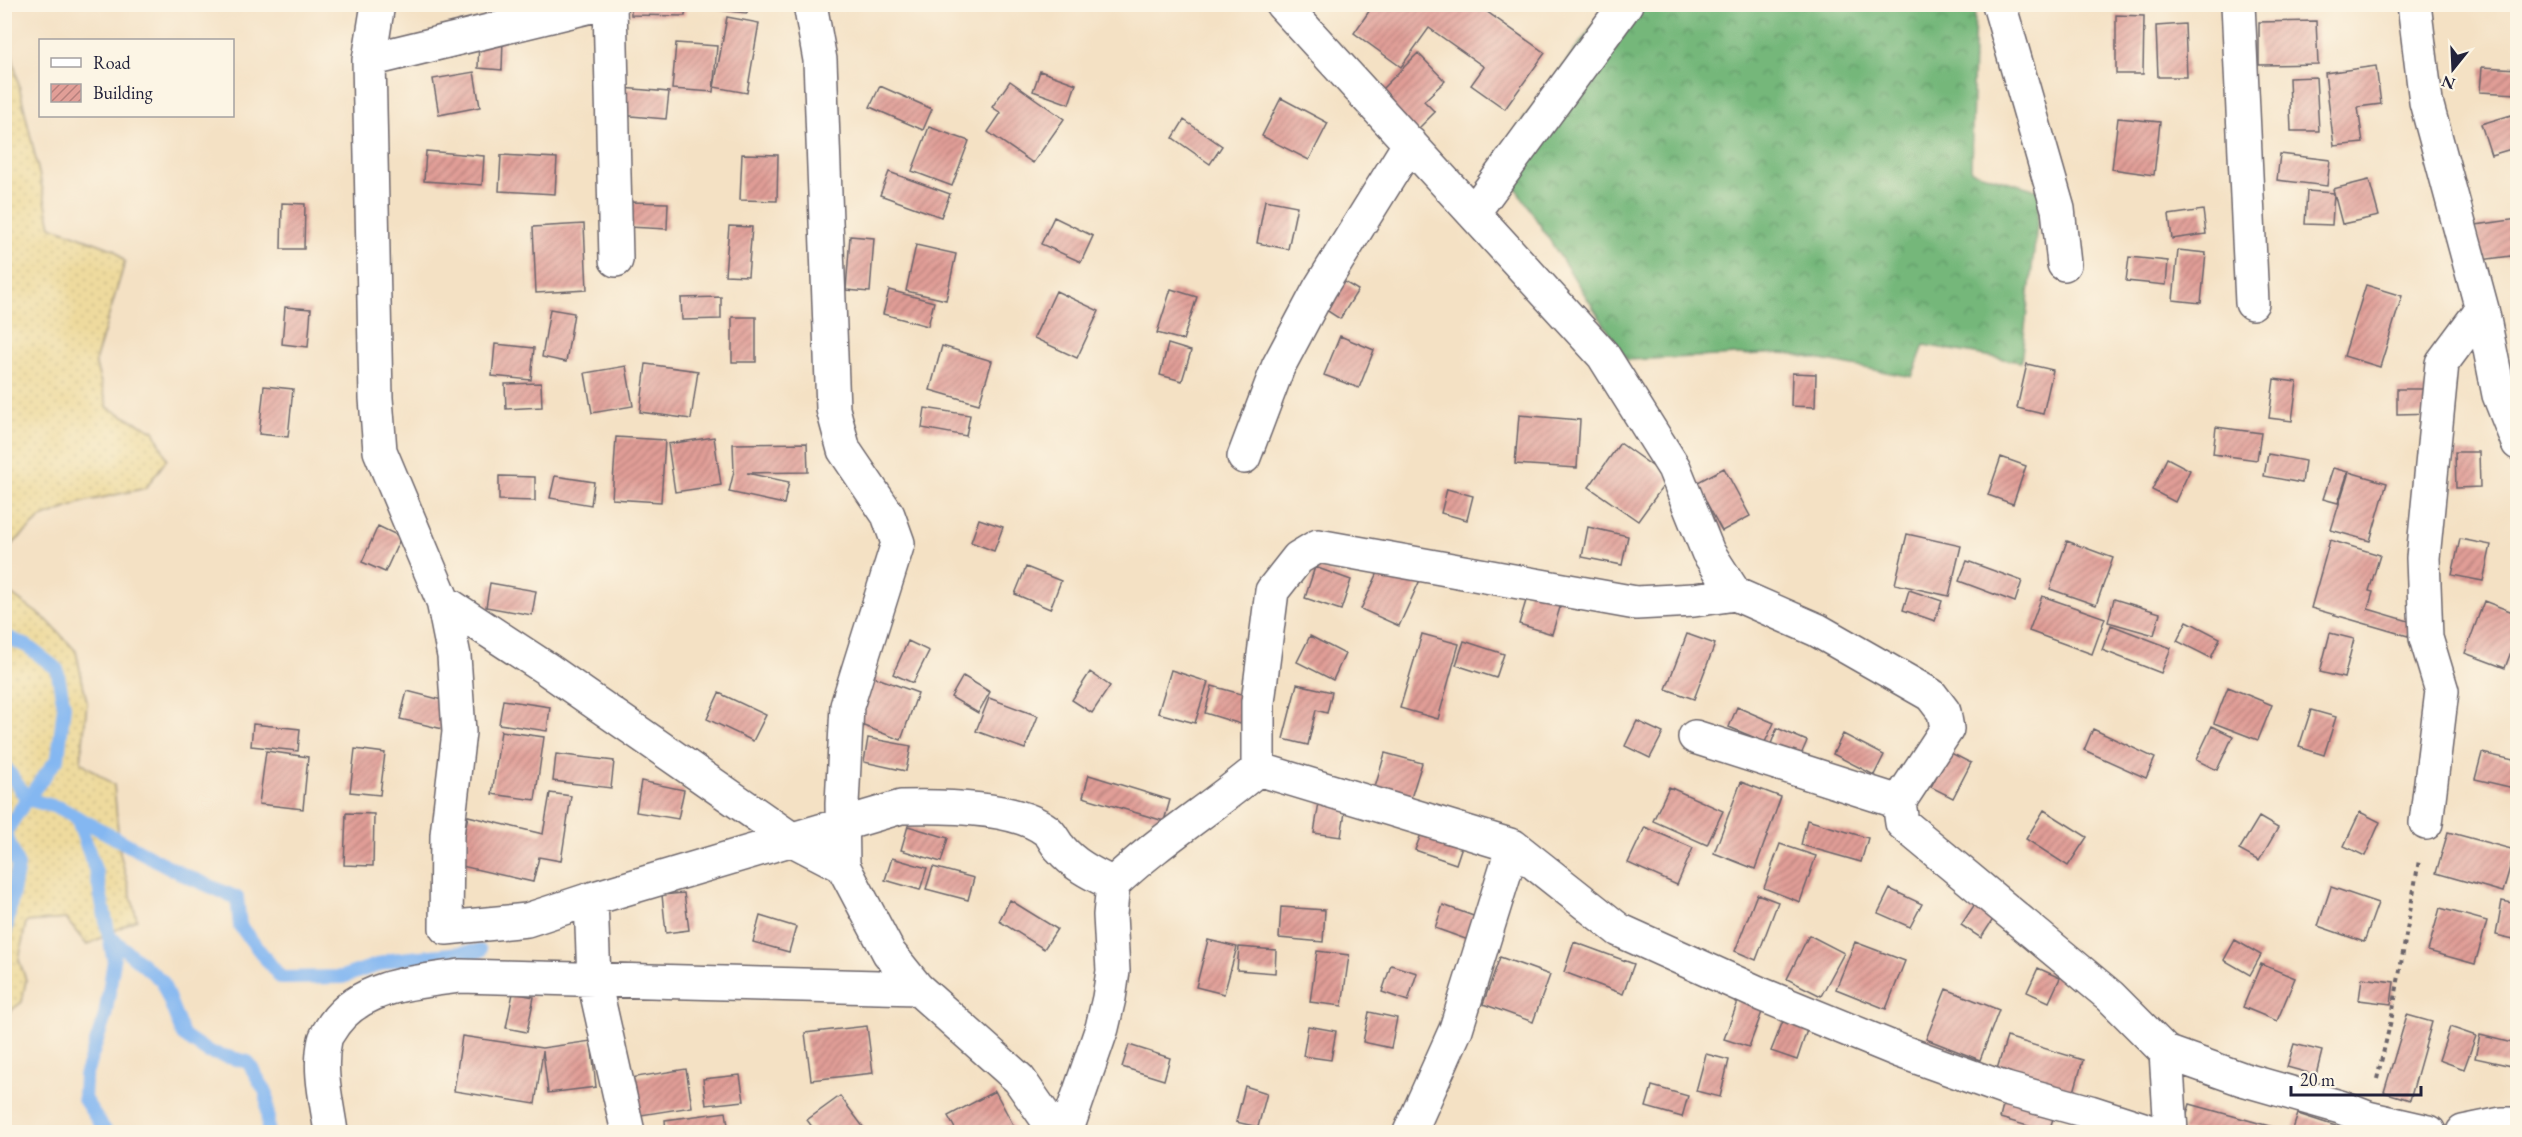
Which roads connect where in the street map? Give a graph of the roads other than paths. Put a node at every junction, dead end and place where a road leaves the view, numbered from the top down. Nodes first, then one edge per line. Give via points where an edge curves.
1 (378, 4) edge
2 (600, 4) edge
3 (610, 4) edge
4 (810, 4) edge
5 (1282, 4) edge
6 (1626, 4) edge
7 (1999, 4) edge
8 (2238, 4) edge
9 (2414, 4) edge
10 (369, 60) junction
11 (1410, 143) junction
12 (1473, 213) junction
13 (616, 260) dead end
14 (2064, 264) dead end
15 (2252, 303) dead end
16 (2482, 309) junction
17 (2504, 357) edge
18 (2517, 443) edge
19 (1244, 457) dead end
20 (1735, 594) junction
21 (443, 601) junction
22 (1695, 737) dead end
23 (1258, 769) junction
24 (1899, 802) junction
25 (2426, 823) road end
26 (842, 825) junction
27 (793, 840) junction
28 (1513, 846) junction
29 (843, 866) junction
30 (1113, 884) junction
31 (591, 899) junction
32 (594, 981) junction
33 (917, 988) junction
34 (2166, 1052) junction
35 (2517, 1124) edge
36 (331, 1132) edge
37 (628, 1132) edge
38 (1056, 1132) edge
39 (1066, 1132) edge
40 (1410, 1132) edge
41 (2152, 1132) edge
42 (2170, 1132) edge
43 (2429, 1132) edge
44 (2463, 1132) edge

1 - 10 street
2 - 10 street
3 - 13 street
4 - 26 street via 820,60 833,409 843,450 888,514 898,543 847,706
5 - 11 street
6 - 12 street
7 - 14 street via 2058,209
8 - 15 street
9 - 16 street via 2426,102
10 - 21 street via 380,451
11 - 12 street
11 - 19 street via 1314,298 1278,367
12 - 20 street via 1603,355 1674,468 1708,552
16 - 17 street
16 - 25 street via 2442,363 2423,558 2426,638 2442,691
17 - 18 street via 2499,395
20 - 23 street via 1636,603 1318,546 1298,558 1272,591 1258,702
20 - 24 street via 1817,630 1931,695 1944,712 1947,729
21 - 27 street
21 - 31 street via 454,656 459,732 447,835 446,928 527,920
22 - 24 street
23 - 28 street
23 - 30 street via 1144,855
24 - 34 street via 1902,823 2110,996
26 - 27 street
26 - 29 street
26 - 30 street via 901,807 946,806 1015,816 1047,830 1060,849 1082,869
27 - 29 street
27 - 31 street
28 - 40 street via 1456,1029
28 - 41 street via 1619,930 1763,995 1996,1085
29 - 33 street via 889,953
30 - 39 street via 1113,971 1109,998
31 - 32 street
32 - 33 street
32 - 36 street via 460,976 411,982 369,995 343,1012 325,1038 324,1083
32 - 37 street
33 - 38 street via 1019,1079
34 - 42 street
34 - 43 street via 2368,1118
35 - 44 street

